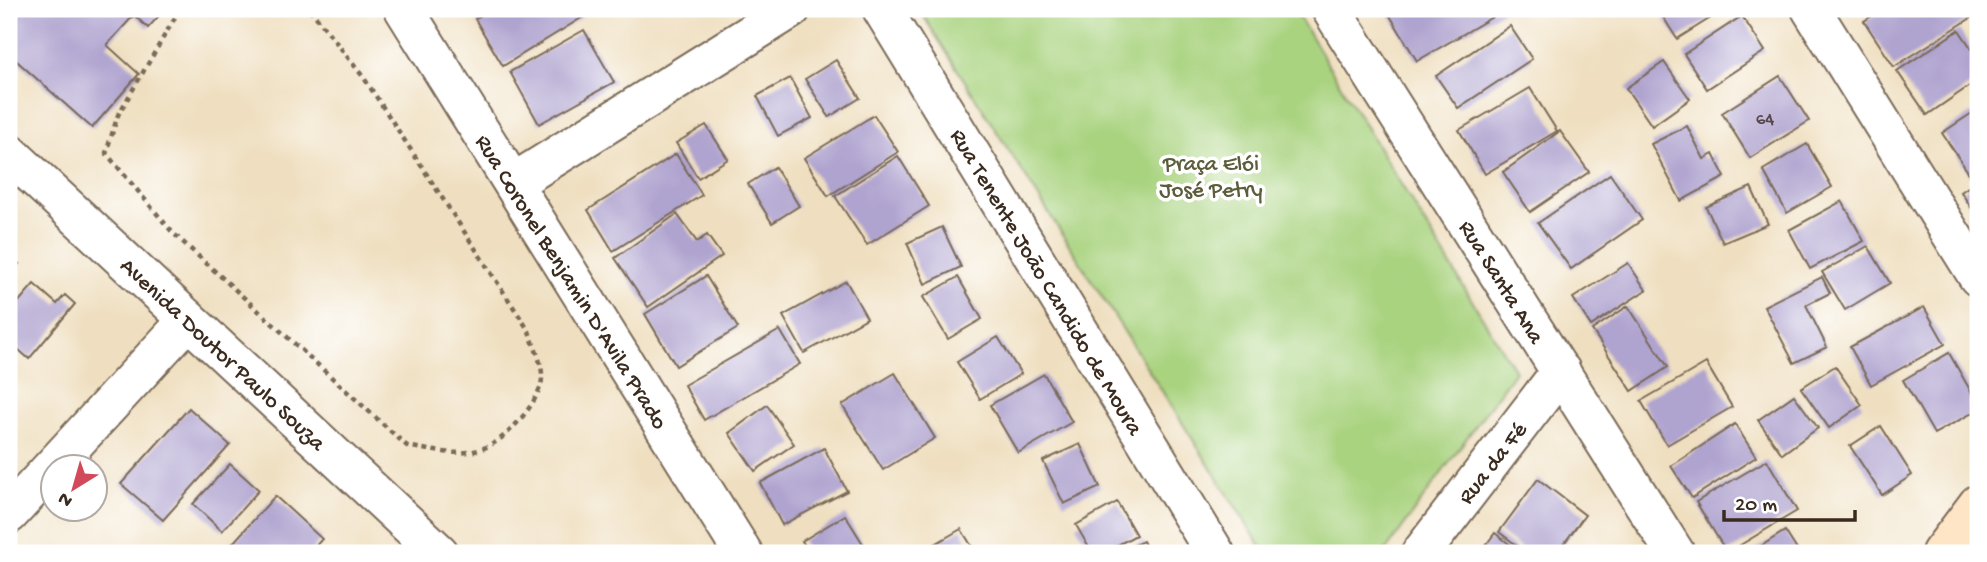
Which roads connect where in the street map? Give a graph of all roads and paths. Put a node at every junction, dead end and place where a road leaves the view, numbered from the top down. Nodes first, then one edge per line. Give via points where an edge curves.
1 (180, 9) edge
2 (310, 9) edge
3 (404, 9) edge
4 (791, 9) edge
5 (882, 9) edge
6 (1331, 9) edge
7 (1811, 9) edge
8 (9, 153) edge
9 (513, 183) junction
10 (1978, 277) edge
11 (188, 320) junction
12 (1561, 371) junction
13 (1978, 504) edge
14 (9, 514) edge
15 (439, 553) edge
16 (743, 553) edge
17 (1215, 553) edge
18 (1420, 553) edge
19 (1675, 553) edge
20 (1941, 553) edge

1 - 2 path via 118,115 106,153 173,233 407,446 443,453 484,450 508,435 529,410 542,378 529,331 364,78
3 - 9 street, Rua Coronel Benjamin D'Avila Prado
4 - 9 street
5 - 17 street, Rua Tenente João Candido de Moura
6 - 12 street, Rua Santa Ana
7 - 10 street
8 - 11 street, Avenida Doutor Paulo Souza
9 - 16 street, Rua Coronel Benjamin D'Avila Prado
11 - 14 street
11 - 15 street, Avenida Doutor Paulo Souza
12 - 18 street, Rua da Fé
12 - 19 street, Rua Santa Ana
13 - 20 street

